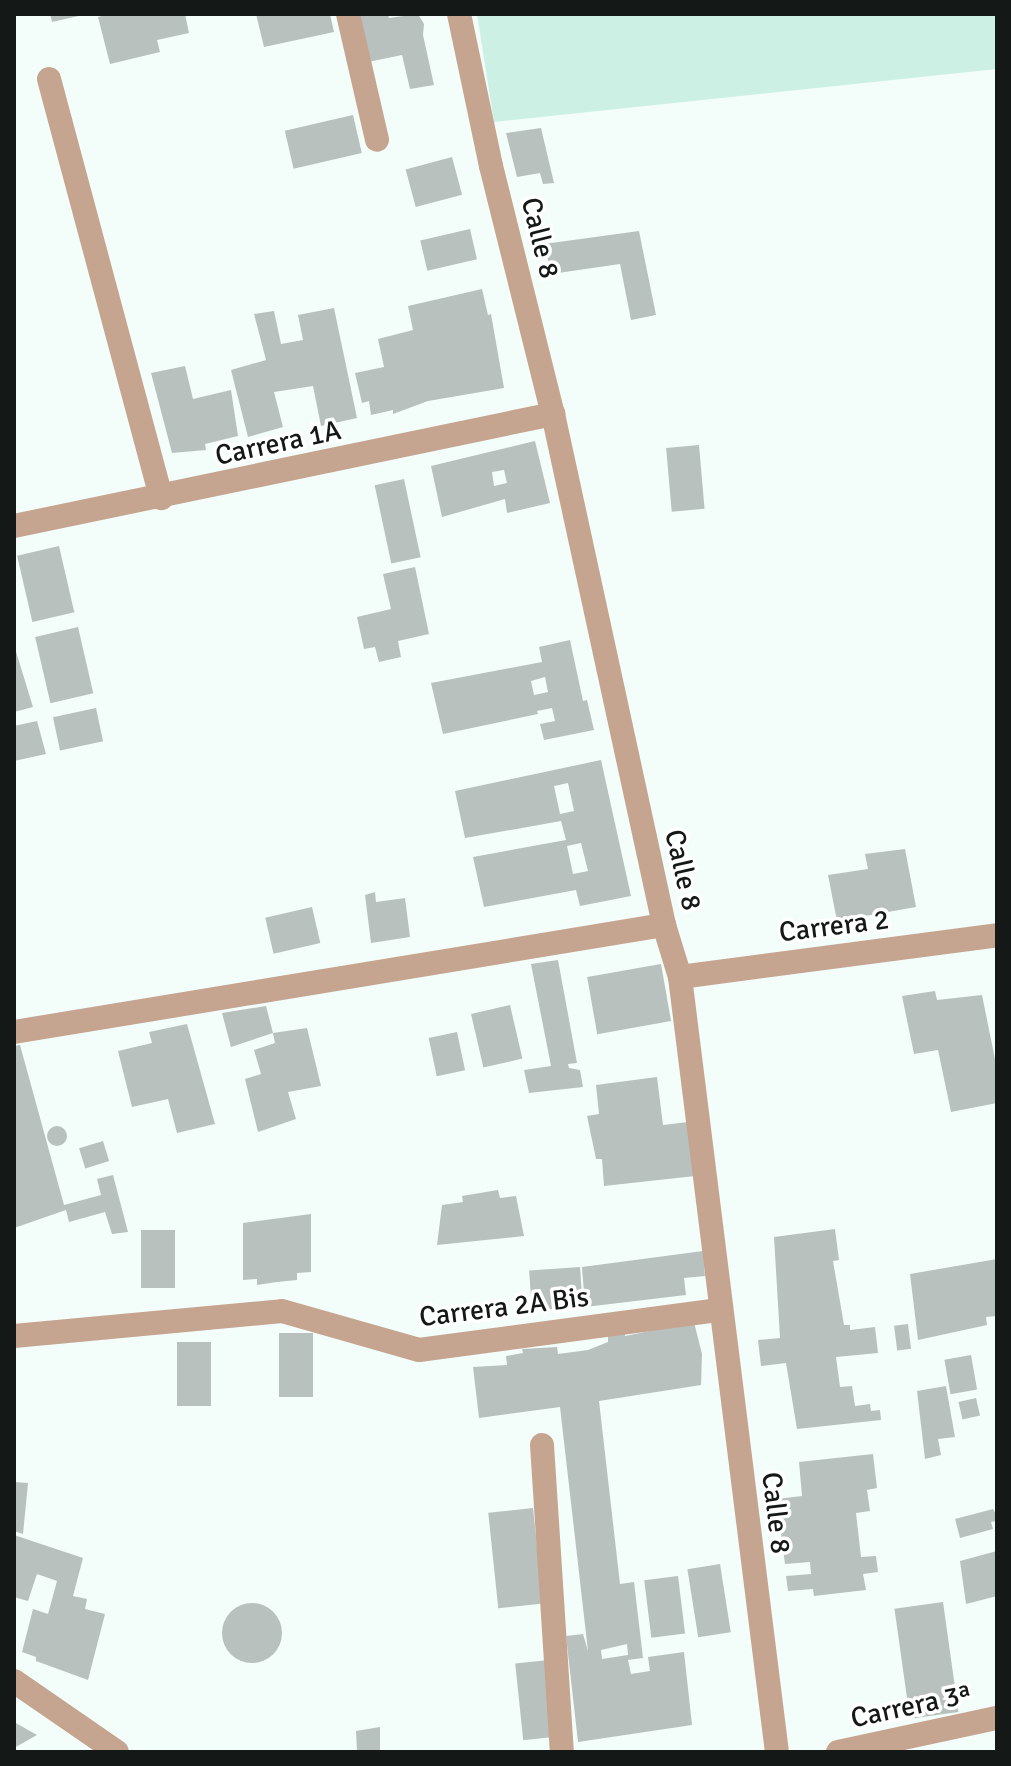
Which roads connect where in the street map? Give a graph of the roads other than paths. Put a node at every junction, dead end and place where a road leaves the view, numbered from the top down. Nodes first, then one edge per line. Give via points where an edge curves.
1 (348, 14) edge
2 (459, 14) edge
3 (49, 79) dead end
4 (377, 140) dead end
5 (553, 414) junction
6 (161, 498) junction
7 (14, 526) edge
8 (664, 925) junction
9 (997, 935) edge
10 (680, 977) junction
11 (14, 1032) edge
12 (719, 1310) junction
13 (14, 1336) edge
14 (542, 1445) dead end
15 (14, 1681) edge
16 (997, 1718) edge
17 (117, 1752) edge
18 (562, 1752) edge
19 (777, 1752) edge
20 (838, 1752) edge

1 - 4 street
2 - 5 street, Calle 8
3 - 6 street
5 - 6 street, Carrera 1A
5 - 8 street, Calle 8
6 - 7 street, Carrera 1A
8 - 10 street, Calle 8
8 - 11 street
9 - 10 street, Carrera 2
10 - 12 street, Calle 8
12 - 13 street, Carrera 2A Bis via 419,1350 282,1311
12 - 19 street, Calle 8
14 - 18 street
15 - 17 street
16 - 20 street, Carrera 3ª

